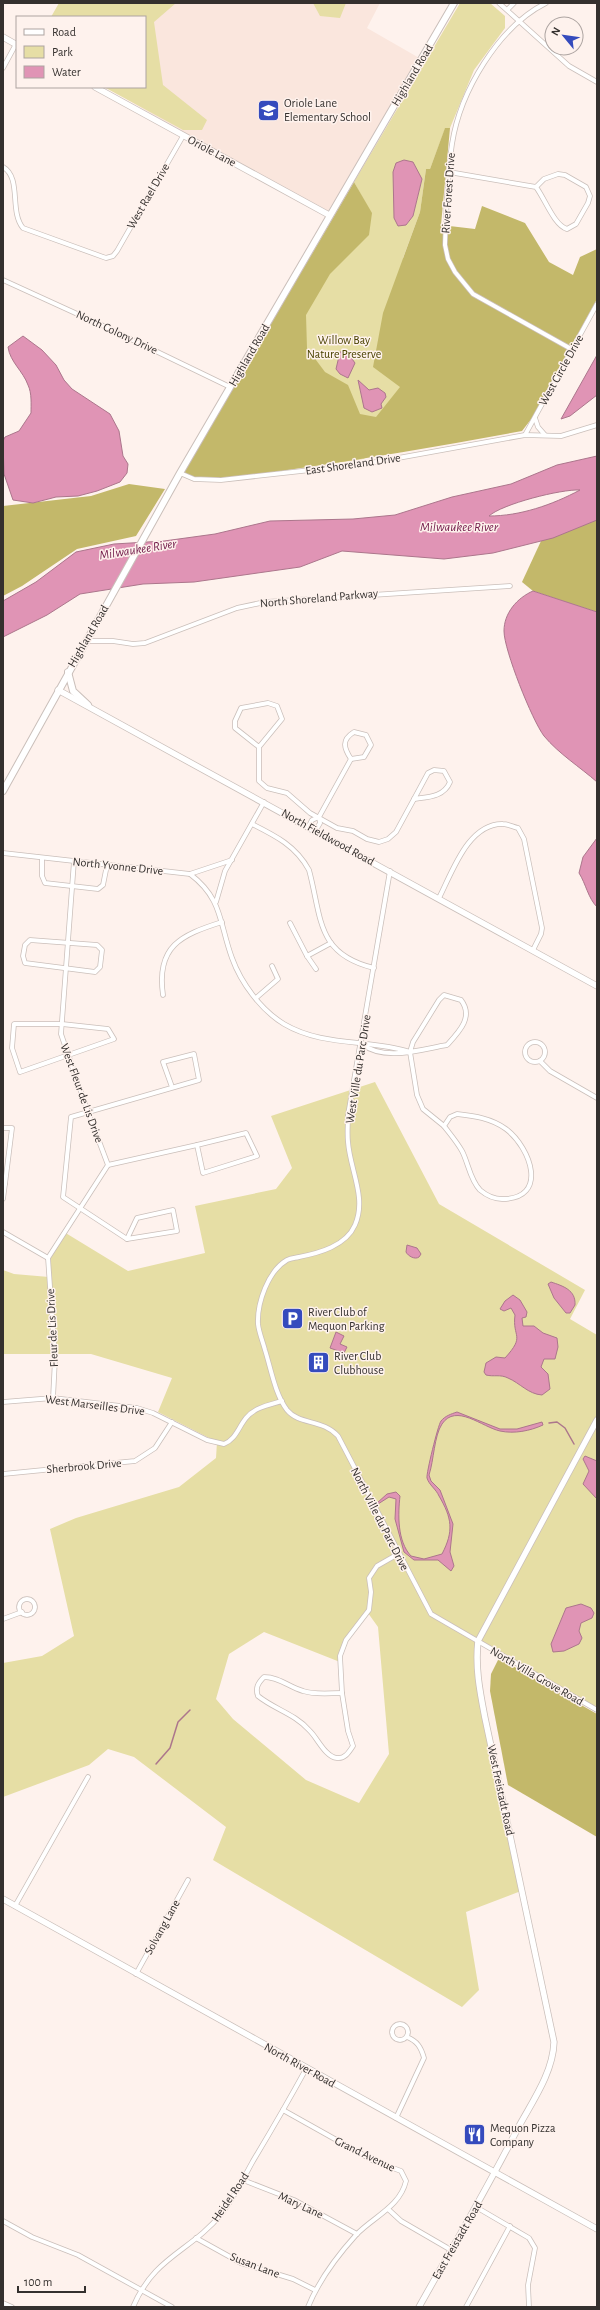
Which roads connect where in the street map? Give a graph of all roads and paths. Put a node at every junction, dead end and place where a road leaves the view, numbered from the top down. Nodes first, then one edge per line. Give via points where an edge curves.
1 (454, 3) edge
2 (500, 3) edge
3 (514, 3) edge
4 (546, 3) edge
5 (508, 9) junction
6 (519, 21) junction
7 (3, 37) edge
8 (16, 44) edge
9 (16, 46) edge
10 (3, 68) edge
11 (597, 82) edge
12 (97, 88) edge
13 (183, 136) junction
14 (3, 167) edge
15 (449, 172) junction
16 (536, 187) junction
17 (329, 215) junction
18 (3, 280) edge
19 (597, 304) edge
20 (572, 350) junction
21 (230, 387) junction
22 (535, 418) junction
23 (597, 425) edge
24 (525, 435) junction
25 (544, 435) junction
26 (180, 474) junction
27 (510, 586) dead end
28 (86, 642) junction
29 (68, 672) junction
30 (58, 690) junction
31 (88, 705) junction
32 (259, 747) junction
33 (351, 759) junction
34 (3, 791) edge
35 (414, 799) junction
36 (264, 802) junction
37 (319, 817) junction
38 (252, 824) junction
39 (309, 826) junction
40 (316, 830) junction
41 (3, 853) edge
42 (42, 858) junction
43 (232, 860) junction
44 (74, 861) junction
45 (107, 865) junction
46 (390, 872) junction
47 (190, 874) junction
48 (72, 886) junction
49 (439, 898) junction
50 (216, 902) junction
51 (222, 922) junction
52 (290, 923) dead end
53 (67, 943) junction
54 (331, 943) junction
55 (533, 950) junction
56 (307, 956) junction
57 (272, 966) dead end
58 (374, 968) junction
59 (65, 969) junction
60 (316, 969) dead end
61 (597, 986) edge
62 (163, 995) dead end
63 (256, 998) junction
64 (62, 1024) junction
65 (362, 1044) junction
66 (410, 1052) junction
67 (68, 1055) junction
68 (540, 1061) junction
69 (172, 1087) junction
70 (597, 1098) edge
71 (88, 1112) junction
72 (444, 1126) junction
73 (3, 1128) edge
74 (197, 1145) junction
75 (108, 1165) junction
76 (4, 1184) edge
77 (3, 1199) edge
78 (80, 1207) junction
79 (3, 1232) edge
80 (127, 1239) junction
81 (48, 1258) junction
82 (53, 1398) junction
83 (282, 1401) junction
84 (3, 1402) edge
85 (597, 1420) edge
86 (172, 1422) junction
87 (3, 1474) edge
88 (398, 1554) junction
89 (22, 1612) dead end
90 (3, 1619) edge
91 (478, 1641) junction
92 (342, 1694) junction
93 (597, 1710) edge
94 (88, 1777) dead end
95 (188, 1880) dead end
96 (3, 1900) edge
97 (15, 1906) junction
98 (136, 1974) junction
99 (407, 2037) dead end
100 (306, 2069) junction
101 (282, 2110) junction
102 (396, 2118) junction
103 (495, 2173) junction
104 (243, 2180) junction
105 (476, 2207) junction
106 (388, 2209) junction
107 (3, 2222) edge
108 (510, 2226) junction
109 (597, 2230) edge
110 (357, 2234) junction
111 (196, 2238) junction
112 (451, 2250) junction
113 (140, 2290) junction
114 (315, 2290) junction
115 (3, 2303) edge
116 (12, 2307) edge
117 (133, 2307) edge
118 (172, 2307) edge
119 (308, 2307) edge
120 (419, 2307) edge
121 (466, 2307) edge
122 (529, 2307) edge

1 - 17 main road, Highland Road
2 - 5 street
3 - 5 street
4 - 6 street, River Forest Drive
5 - 6 street
6 - 11 street via 569,66
6 - 15 street, River Forest Drive via 499,42 467,96 452,143
7 - 8 street
9 - 10 street
12 - 13 street, Oriole Lane
13 - 14 street, West Rael Drive via 113,256 106,258 23,228 16,213 12,178 9,170
13 - 17 street, Oriole Lane
15 - 16 street
15 - 20 street, River Forest Drive via 445,245 448,259 455,272 473,294
16 - 16 street via 544,197 556,224 567,229 576,224 590,196 586,187 565,175 553,174
17 - 21 main road, Highland Road
18 - 21 street, North Colony Drive
19 - 20 street, West Circle Drive
20 - 22 street, West Circle Drive
21 - 26 main road, Highland Road
22 - 24 street, West Circle Drive
22 - 25 street
23 - 25 street, East Shoreland Drive via 561,436
24 - 25 street, East Shoreland Drive
24 - 26 street, East Shoreland Drive via 357,465 220,480 194,479
26 - 28 main road, Highland Road
27 - 28 street, North Shoreland Parkway via 264,602 237,608 145,643
28 - 29 main road, Highland Road
29 - 30 main road, Highland Road
29 - 31 main road via 73,691
30 - 31 street, North Fieldwood Road
30 - 34 main road, Highland Road
31 - 36 street, North Fieldwood Road
32 - 32 street via 282,719 277,706 268,703 241,708 235,721 235,728
32 - 37 street via 259,781 267,788 287,793 303,808
33 - 33 street via 364,757 370,750 370,741 363,733 354,732 346,739 344,748
33 - 37 street
35 - 35 street via 444,792 450,782 444,771 434,770 428,773
35 - 37 street via 396,832 379,842 353,831 337,828
36 - 38 street
36 - 39 street, North Fieldwood Road
37 - 39 street via 312,820
37 - 40 street via 320,823
38 - 43 street
38 - 54 street via 285,842 304,860 310,870 324,935
39 - 40 street, North Fieldwood Road
40 - 46 street, North Fieldwood Road
41 - 42 street, North Yvonne Drive
42 - 44 street, North Yvonne Drive
42 - 48 street via 43,882
43 - 47 street, North Yvonne Drive
43 - 50 street via 225,871
44 - 45 street, North Yvonne Drive
44 - 48 street, West Fleur de Lis Drive
45 - 47 street, North Yvonne Drive
45 - 48 street via 102,887
46 - 49 street, North Fieldwood Road
46 - 58 street, West Ville du Parc Drive
47 - 50 street
48 - 53 street, West Fleur de Lis Drive
49 - 55 street, North Fieldwood Road
49 - 55 street via 468,843 479,832 493,825 504,824 518,828 524,840 542,928 542,934
50 - 51 street
51 - 62 street via 190,932 171,949 165,960 161,980
51 - 63 street via 241,979
52 - 56 street
53 - 59 street, West Fleur de Lis Drive
53 - 59 street via 97,945 102,950 98,970
53 - 59 street via 30,940 25,944 23,956 26,963
54 - 56 street
54 - 58 street via 348,960
55 - 61 street, North Fieldwood Road
56 - 60 street
57 - 63 street via 278,979
58 - 65 street, West Ville du Parc Drive
59 - 64 street, West Fleur de Lis Drive
63 - 65 street via 284,1024 328,1040
64 - 67 street, West Fleur de Lis Drive via 62,1038
64 - 67 street via 108,1029 114,1039
64 - 67 street via 14,1024 12,1048 20,1072
65 - 66 street via 388,1046
65 - 83 street, West Ville du Parc Drive via 348,1115 348,1142 360,1202 354,1227 346,1238 334,1246 288,1259 277,1267 258,1312 259,1327
66 - 66 street via 447,1045 466,1017 467,1010 461,1000 444,995 438,1000 413,1042
66 - 72 street via 417,1095 423,1109
67 - 71 street, West Fleur de Lis Drive
68 - 68 street via 546,1053 545,1047 540,1042 533,1042 527,1046 526,1055 533,1062
68 - 70 street via 550,1071
69 - 69 street via 199,1080 194,1054 164,1062
69 - 71 street
71 - 75 street, West Fleur de Lis Drive
71 - 78 street via 71,1117 63,1197
72 - 72 street via 462,1151 479,1189 489,1196 509,1199 518,1196 529,1186 532,1168 529,1157 516,1138 505,1129 467,1114 450,1117
73 - 76 street via 12,1128
74 - 74 street via 246,1133 257,1156 203,1173
74 - 75 street
75 - 78 street
76 - 77 street
78 - 80 street
78 - 81 street
79 - 81 street
80 - 80 street via 177,1231 173,1210 137,1218
81 - 82 street, Fleur de Lis Drive via 55,1359
82 - 84 street, West Marseilles Drive
82 - 86 street, West Marseilles Drive via 137,1408
83 - 86 street, West Marseilles Drive via 251,1413 234,1437 224,1444 207,1440
83 - 88 street, North Ville du Parc Drive via 293,1415 324,1425 338,1436
85 - 91 street, West Freistadt Road
86 - 87 street, Sherbrook Drive via 155,1448 135,1461
88 - 91 street, North Ville du Parc Drive via 431,1614
88 - 92 street via 377,1566 369,1578 372,1592 369,1610 346,1640 340,1656
89 - 90 street
91 - 93 street, North Villa Grove Road
91 - 103 street, West Freistadt Road via 476,1672 554,2042 553,2056 545,2078
92 - 92 street via 311,1693 273,1677 264,1677 256,1690 264,1701 304,1724 330,1755 336,1758 344,1757 353,1746
94 - 97 street
95 - 98 street, Solvang Lane
96 - 97 street, North River Road
97 - 98 street, North River Road
98 - 100 street, North River Road
99 - 102 street via 421,2048 424,2058
100 - 101 street, Heidel Road
100 - 102 street, North River Road
101 - 104 street, Heidel Road
101 - 106 street, Grand Avenue via 369,2158 404,2174 404,2187
102 - 103 street, North River Road
103 - 105 street, East Freistadt Road
103 - 109 street, North River Road
104 - 110 street, Mary Lane via 294,2200
104 - 111 street, Heidel Road via 220,2216
105 - 108 street
105 - 112 street, East Freistadt Road
106 - 110 street, Grand Avenue
106 - 112 street via 401,2221
107 - 113 street via 32,2237 78,2255
108 - 121 street
108 - 122 street via 529,2238 535,2248 528,2285
110 - 114 street, Grand Avenue
111 - 113 street, Heidel Road via 168,2258
111 - 114 street, Susan Lane via 242,2263 293,2279
112 - 120 street, East Freistadt Road
113 - 117 street, Heidel Road
113 - 118 street
114 - 119 street, Grand Avenue
115 - 116 street

